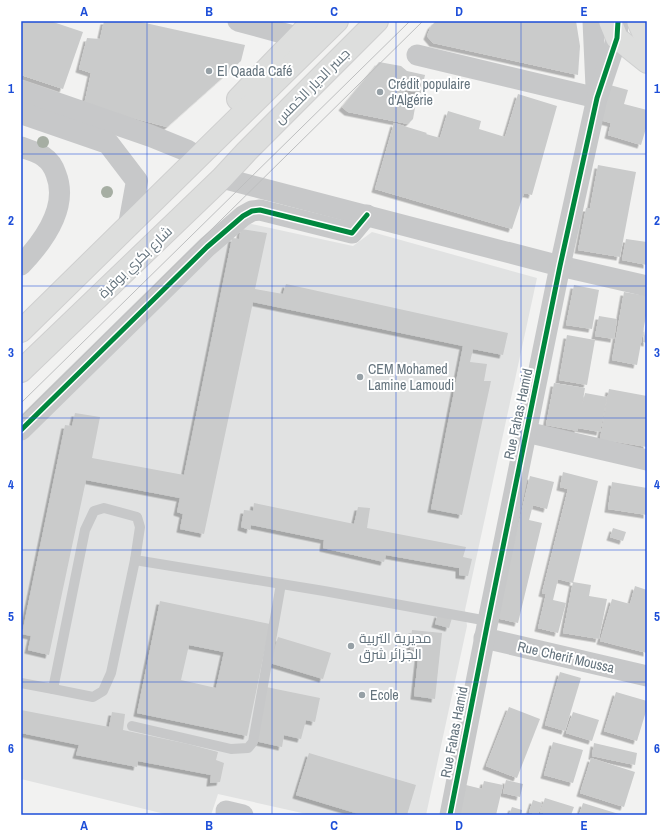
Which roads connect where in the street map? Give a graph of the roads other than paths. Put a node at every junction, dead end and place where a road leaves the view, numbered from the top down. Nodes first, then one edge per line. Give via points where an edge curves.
1 (238, 21) edge
2 (313, 21) edge
3 (337, 21) edge
4 (377, 21) edge
5 (593, 21) edge
6 (638, 21) edge
7 (615, 27) edge
8 (297, 37) junction
9 (647, 40) edge
10 (417, 56) dead end
11 (647, 62) edge
12 (21, 91) edge
13 (597, 98) junction
14 (21, 113) edge
15 (21, 147) edge
16 (188, 151) junction
17 (247, 151) joint
18 (222, 178) junction
19 (164, 190) junction
20 (367, 215) junction
21 (129, 225) junction
22 (21, 265) edge
23 (560, 266) junction
24 (647, 286) edge
25 (21, 331) edge
26 (21, 372) edge
27 (21, 430) edge
28 (526, 432) junction
29 (647, 460) edge
30 (135, 560) junction
31 (281, 584) junction
32 (486, 630) junction
33 (647, 676) edge
34 (21, 683) edge
35 (53, 689) junction
36 (132, 726) dead end
37 (450, 815) edge

1 - 8 street
2 - 8 main road
3 - 19 main road, جسر الديار الخمس
4 - 17 main road, جسر الديار الخمس
5 - 13 street
6 - 9 main road
7 - 11 main road
7 - 13 street, Rue Fahas Hamid
8 - 16 main road
10 - 13 street
12 - 16 street
13 - 23 street, Rue Fahas Hamid
14 - 21 street via 108,143 137,182
15 - 22 street via 44,156 54,168 60,184 58,208 46,235
16 - 19 main road
17 - 18 main road, شارع بكري بوقرة
18 - 20 street
18 - 26 main road, شارع بكري بوقرة
19 - 21 main road
20 - 23 street
20 - 27 street via 352,233 260,210 243,216 207,247
21 - 25 main road
23 - 24 street
23 - 28 street, Rue Fahas Hamid
28 - 29 street
28 - 32 street, Rue Fahas Hamid
30 - 31 lane
30 - 35 lane via 111,673 103,691 94,696
30 - 35 lane via 140,528 137,517 104,508 94,511 85,530
31 - 32 lane
31 - 36 lane via 253,742 248,748 231,749
32 - 33 street, Rue Cherif Moussa
32 - 37 street, Rue Fahas Hamid
34 - 35 lane

